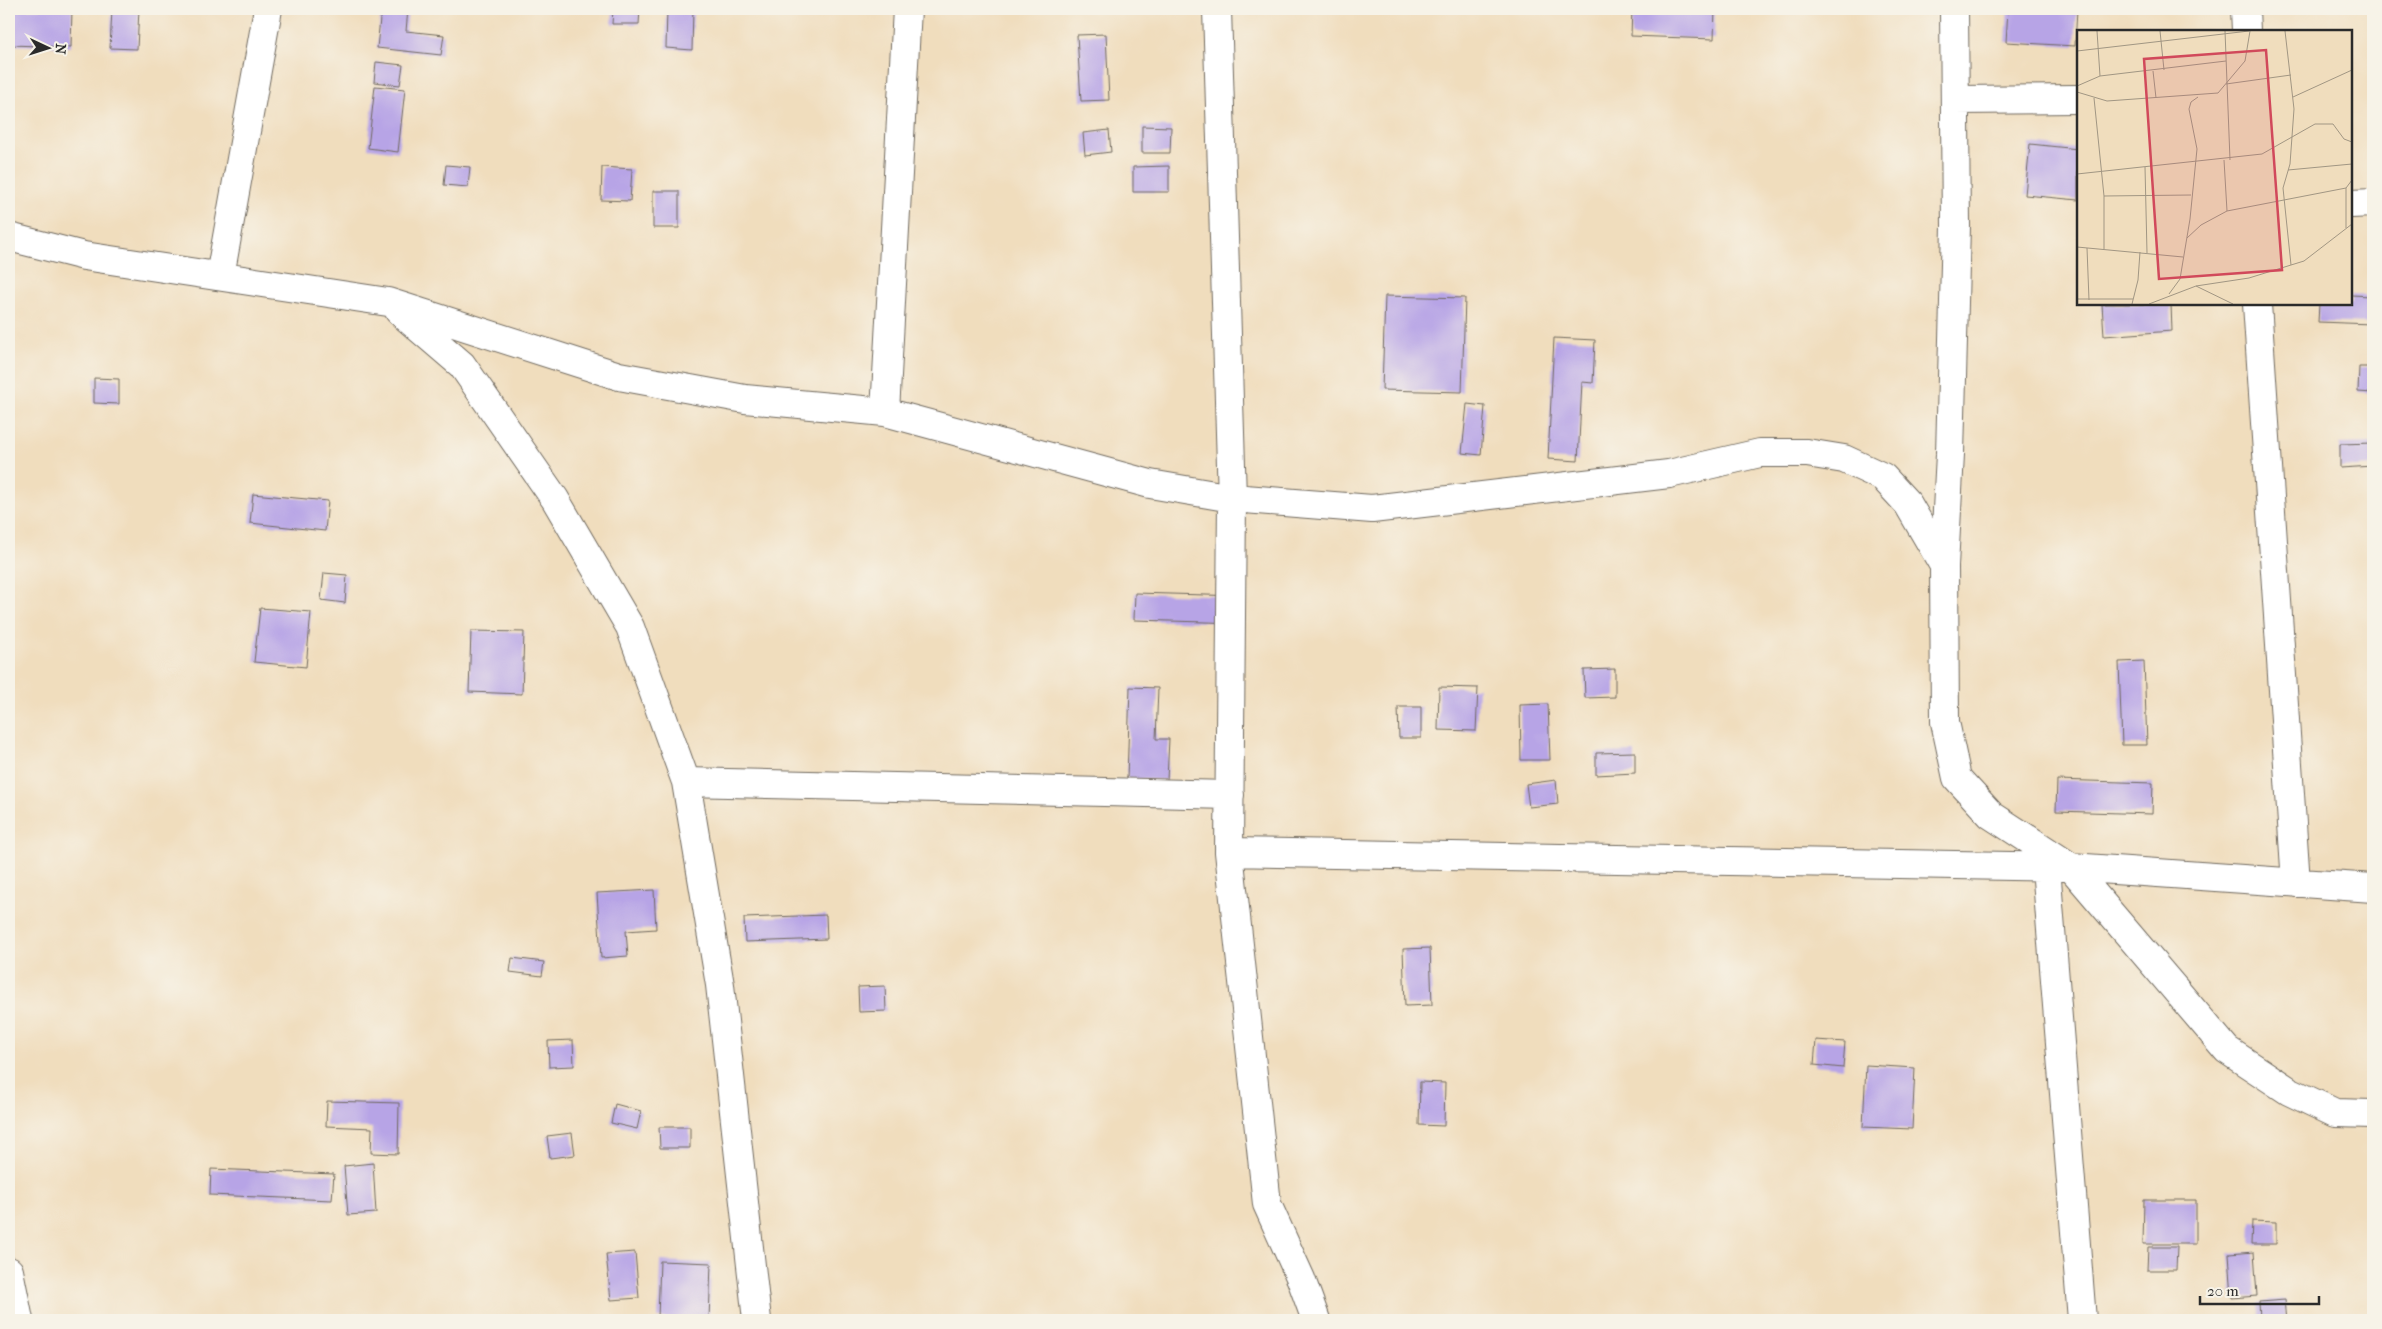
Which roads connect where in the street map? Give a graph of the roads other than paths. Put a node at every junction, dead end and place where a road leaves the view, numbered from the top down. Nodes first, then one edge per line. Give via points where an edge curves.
1 (268, 9) edge
2 (907, 9) edge
3 (1217, 9) edge
4 (1954, 9) edge
5 (2245, 9) edge
6 (2246, 30) edge
7 (2077, 99) edge
8 (1956, 100) junction
9 (2373, 203) edge
10 (2352, 204) edge
11 (9, 237) edge
12 (220, 276) junction
13 (388, 302) junction
14 (2257, 305) edge
15 (884, 412) junction
16 (1232, 498) junction
17 (1944, 566) junction
18 (686, 782) junction
19 (1230, 795) junction
20 (1229, 852) junction
21 (2059, 867) junction
22 (2296, 883) junction
23 (2373, 888) edge
24 (2373, 1114) edge
25 (9, 1271) edge
26 (19, 1320) edge
27 (757, 1320) edge
28 (1316, 1320) edge
29 (2082, 1320) edge

1 - 12 street
2 - 15 street
3 - 16 street
4 - 8 street
5 - 6 street
7 - 8 street
8 - 17 street via 1956,226
9 - 10 street
11 - 12 street via 84,256
12 - 13 street
13 - 15 street via 619,376 745,400
13 - 18 street via 462,365 555,499 630,627
14 - 22 street
15 - 16 street via 1150,484
16 - 17 street via 1372,509 1669,474 1760,453 1807,453 1844,459 1883,477 1908,504
16 - 19 street
17 - 21 street via 1944,722 1957,778 1991,816
18 - 19 street
18 - 27 street via 720,985
19 - 20 street
20 - 21 street
20 - 28 street via 1267,1204
21 - 22 street
21 - 24 street via 2227,1050 2289,1090 2335,1113
21 - 29 street
22 - 23 street
25 - 26 street

